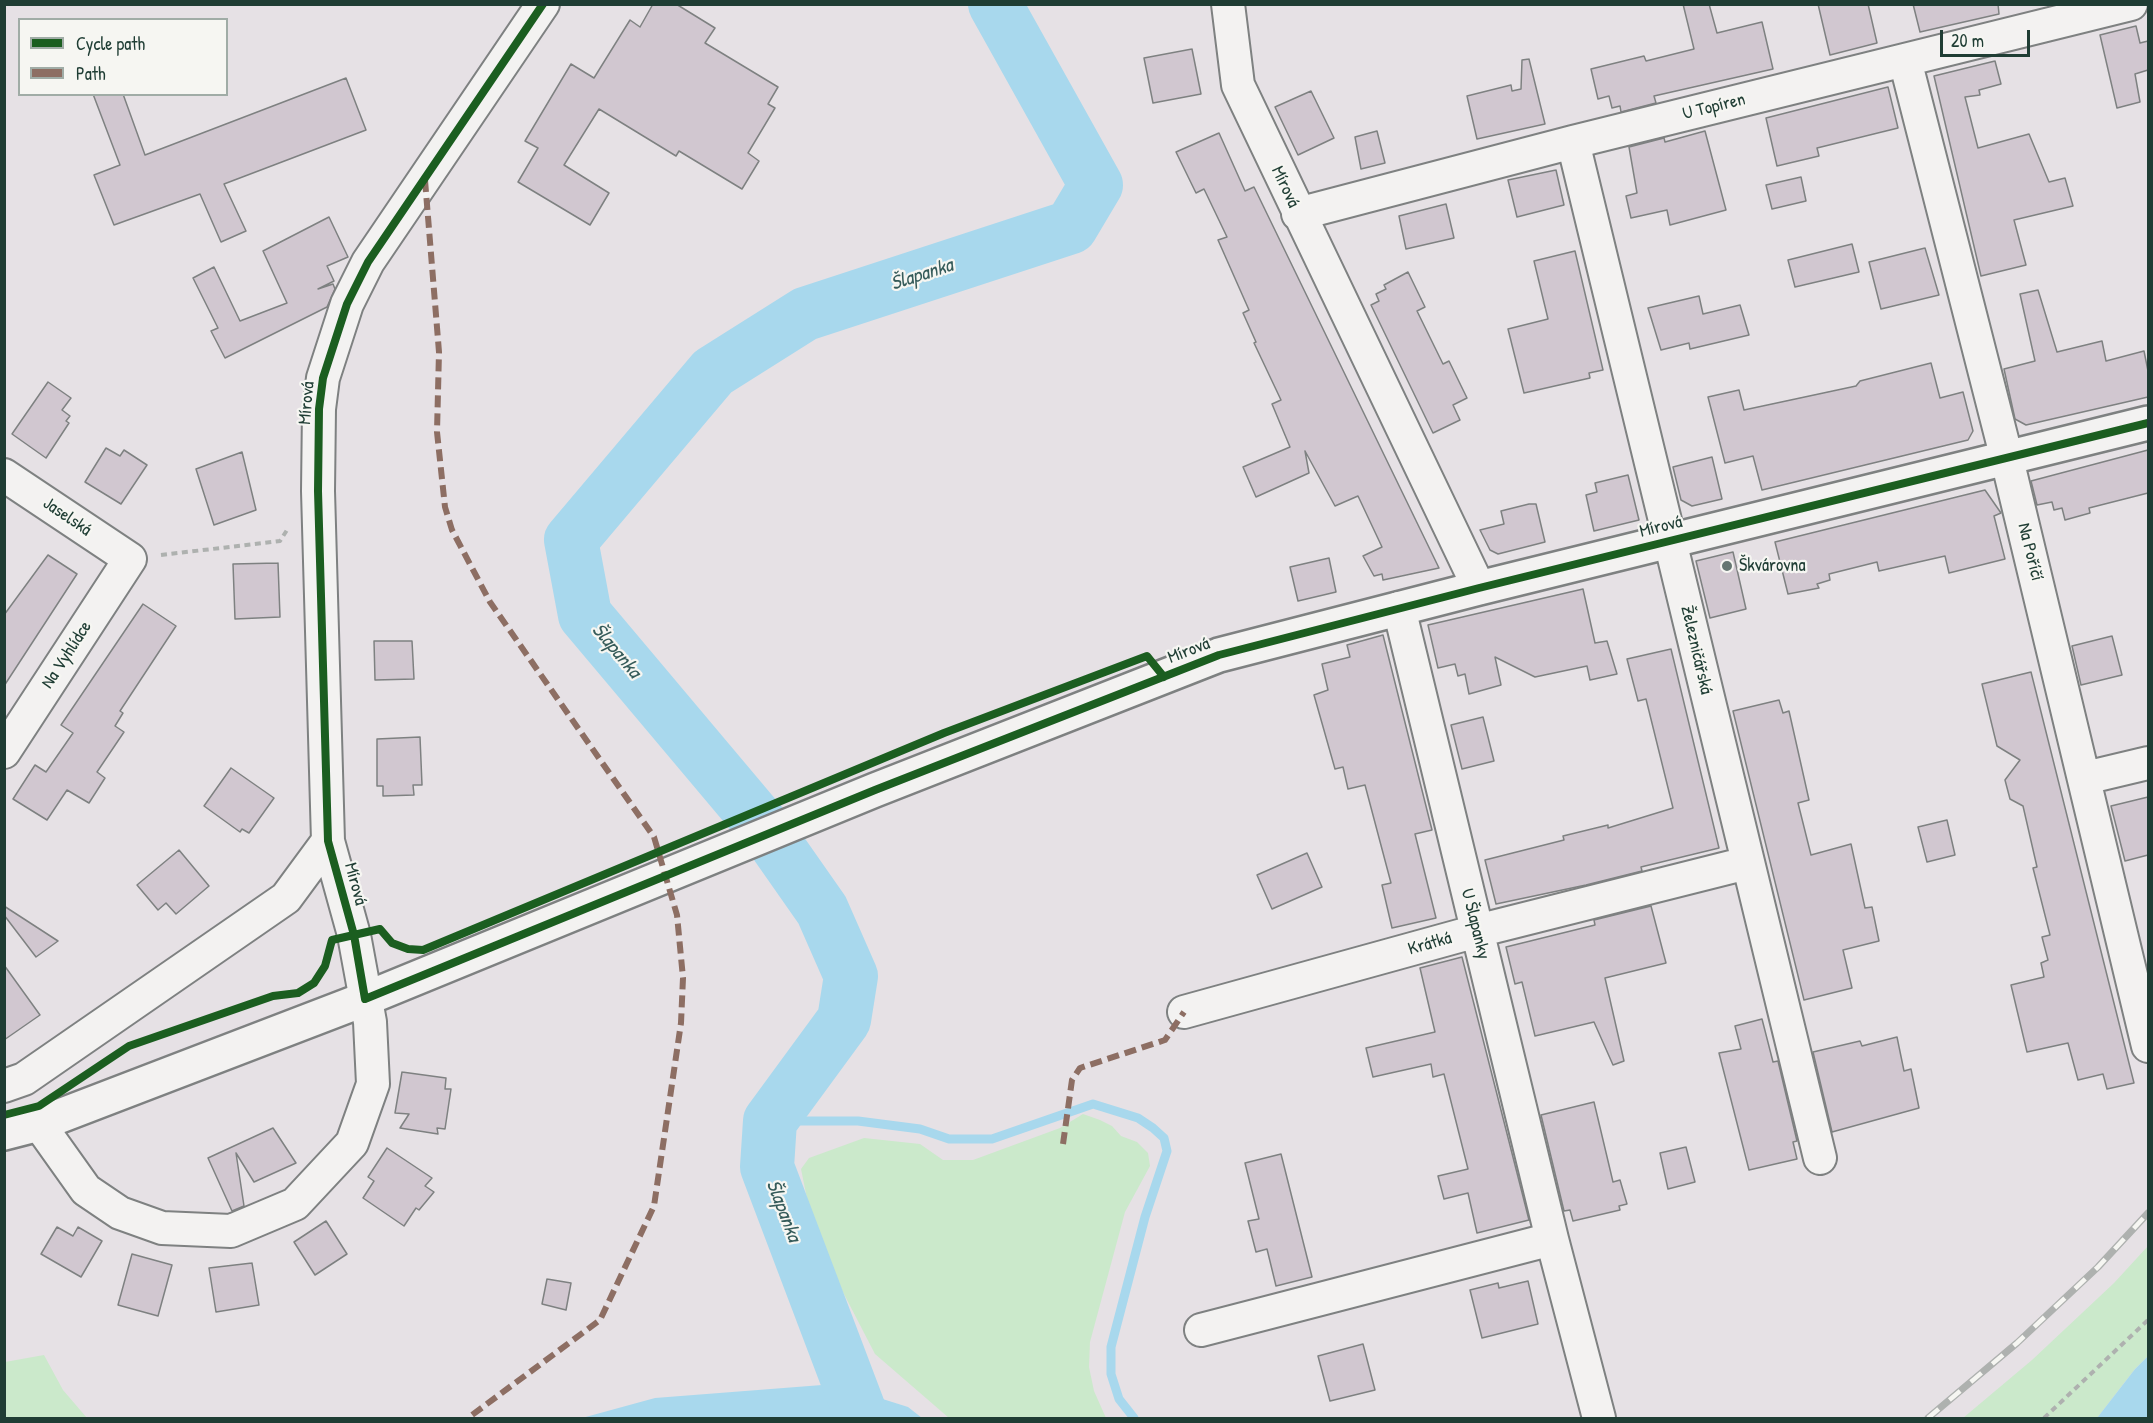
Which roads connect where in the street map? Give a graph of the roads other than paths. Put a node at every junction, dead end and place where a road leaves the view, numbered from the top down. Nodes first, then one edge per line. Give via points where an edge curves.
1 (543, 4) edge
2 (1228, 4) edge
3 (2131, 4) edge
4 (1905, 60) junction
5 (1573, 142) junction
6 (1298, 214) junction
7 (2148, 423) edge
8 (2007, 459) junction
9 (4, 476) edge
10 (1670, 540) junction
11 (130, 559) joint
12 (1479, 588) junction
13 (1399, 608) junction
14 (4, 752) edge
15 (2148, 763) edge
16 (2085, 778) junction
17 (328, 841) junction
18 (1747, 863) junction
19 (1477, 931) junction
20 (364, 999) junction
21 (1184, 1012) dead end
22 (2148, 1046) edge
23 (4, 1086) edge
24 (39, 1124) junction
25 (4, 1133) edge
26 (1821, 1158) dead end
27 (1552, 1239) junction
28 (1202, 1330) dead end
29 (1599, 1419) edge

1 - 17 street, Mírová via 368,262 347,304 323,378 318,490
2 - 6 street, Mírová via 1238,85
3 - 4 street, U Topíren
4 - 5 street, U Topíren
4 - 8 street, Na Poříčí
5 - 6 street, U Topíren
5 - 10 street, Železničářská
6 - 12 street, Mírová
7 - 8 street, Mírová
8 - 10 street, Mírová
8 - 16 street, Na Poříčí
9 - 11 street, Jaselská
10 - 12 street, Mírová
10 - 18 street, Železničářská
11 - 14 street, Na Vyhlídce
12 - 13 street, Mírová
13 - 19 street, U Šlapanky
13 - 20 street, Mírová via 1219,655 875,790
15 - 16 street
16 - 22 street, Na Poříčí
17 - 20 street, Mírová via 354,935
17 - 23 street, Mírová via 286,898 24,1079
18 - 19 street, Krátká
18 - 26 street, Železničářská
19 - 21 street, Krátká
19 - 27 street, U Šlapanky
20 - 24 street, Mírová
20 - 24 street, Mírová via 370,1022 373,1084 352,1143 295,1204 231,1231 162,1228 120,1213 86,1190
24 - 25 street, Mírová
27 - 28 street
27 - 29 street, U Šlapanky

